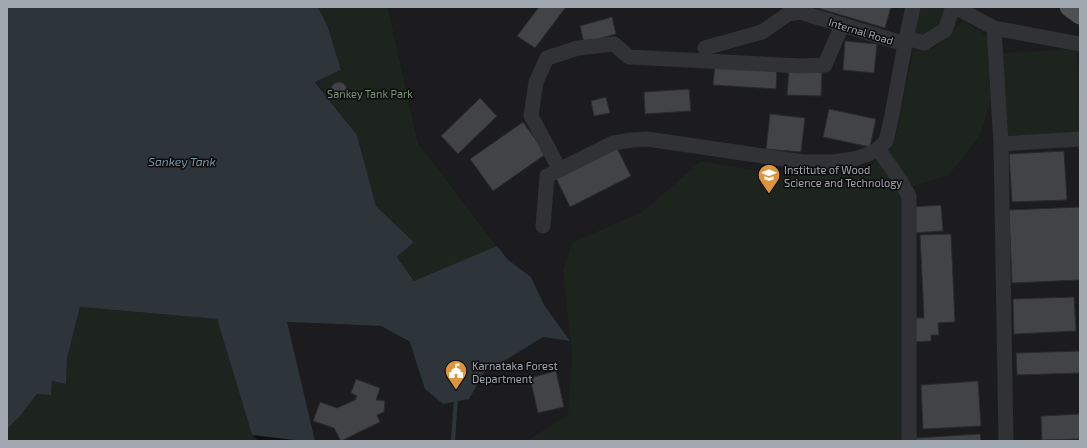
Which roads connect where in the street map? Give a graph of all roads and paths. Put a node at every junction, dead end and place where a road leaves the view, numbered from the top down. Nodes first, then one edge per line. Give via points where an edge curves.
1 (913, 7) edge
2 (954, 7) edge
3 (1069, 7) edge
4 (1080, 15) edge
5 (842, 25) junction
6 (994, 28) junction
7 (905, 41) junction
8 (1080, 44) edge
9 (705, 48) dead end
10 (1080, 139) edge
11 (1001, 144) junction
12 (878, 149) junction
13 (560, 170) junction
14 (543, 226) dead end
15 (909, 441) edge
16 (1006, 441) edge

1 - 7 lane
2 - 6 lane
2 - 7 lane, Internal Road via 945,30 924,43
3 - 4 main road
5 - 7 lane, Internal Road
5 - 9 lane, Internal Road via 800,12 788,14 762,32
5 - 13 lane via 825,65 629,57 614,44 578,48 547,58 536,82 531,116
6 - 8 lane
6 - 11 lane
7 - 12 lane via 886,141
10 - 11 lane
11 - 16 lane
12 - 13 lane via 854,159 804,162 632,140 613,143
12 - 15 lane via 909,196
13 - 14 lane via 547,176

